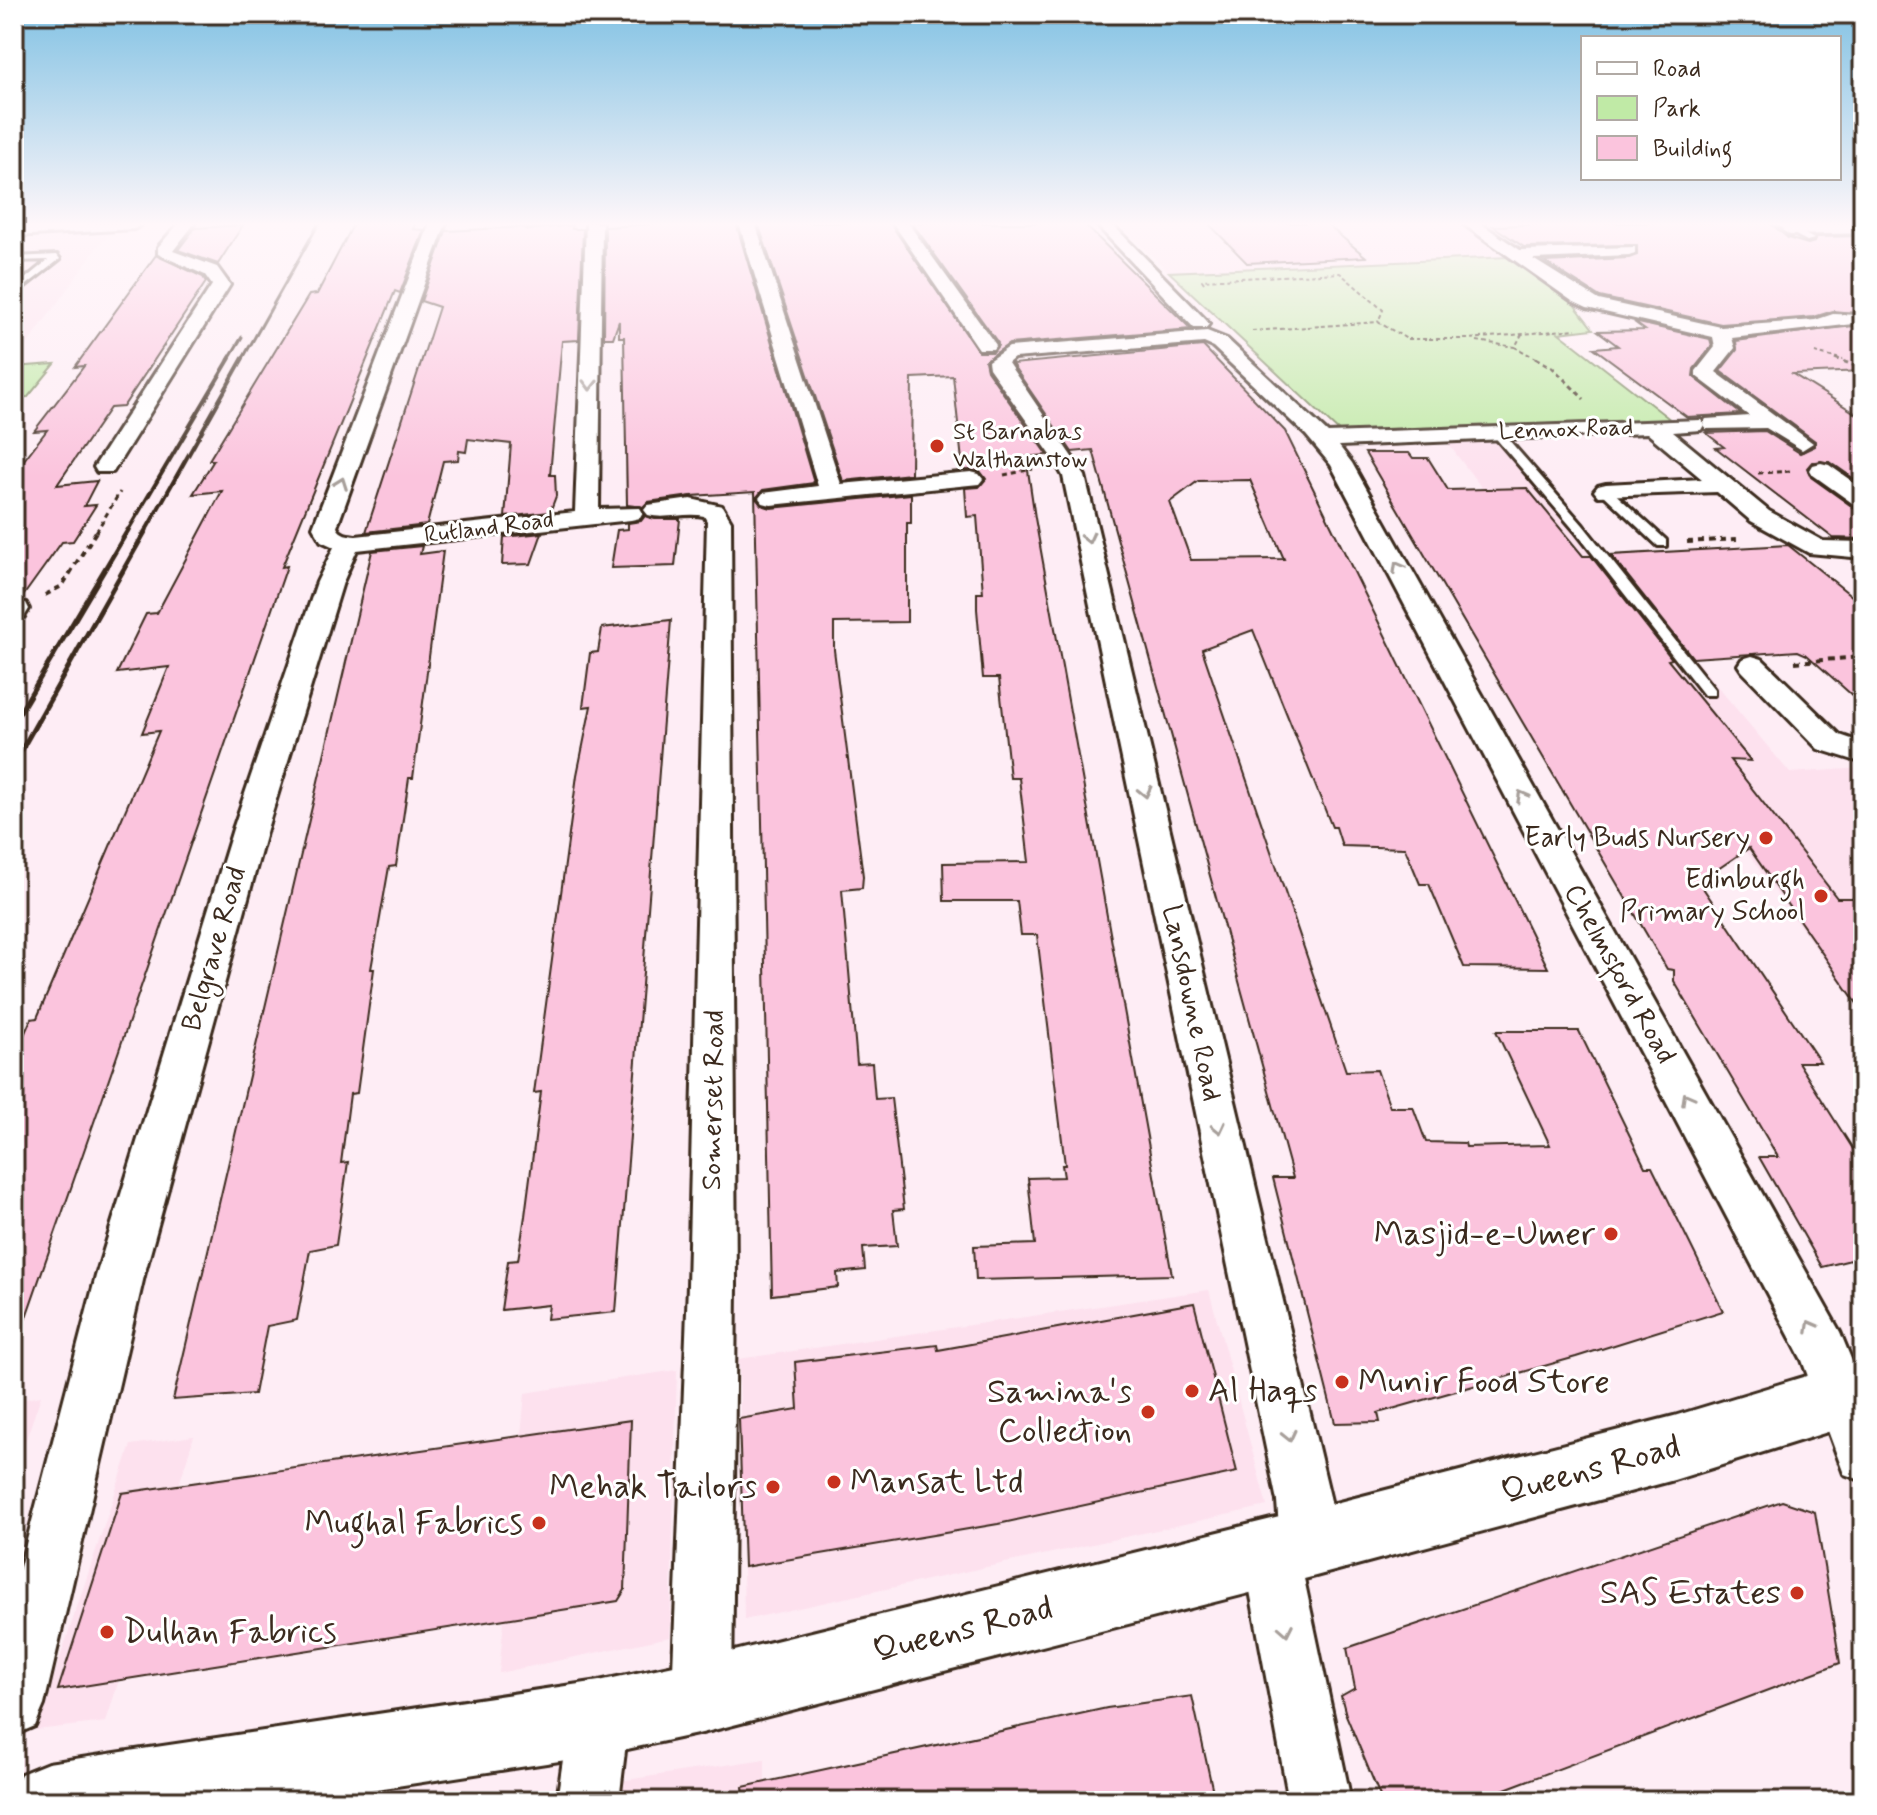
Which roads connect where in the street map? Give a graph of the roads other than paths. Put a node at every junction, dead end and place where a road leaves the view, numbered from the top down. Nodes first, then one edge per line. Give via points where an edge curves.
1 (207, 308) edge
2 (406, 308) edge
3 (592, 308) edge
4 (774, 308) edge
5 (964, 308) edge
6 (1183, 308) edge
7 (1611, 308) edge
8 (1854, 319) dead end
9 (1204, 330) junction
10 (1762, 330) junction
11 (1721, 333) junction
12 (1793, 347) road end
13 (996, 350) junction
14 (1772, 421) junction
15 (1653, 427) junction
16 (1497, 433) junction
17 (1324, 440) junction
18 (1802, 443) dead end
19 (105, 467) road end
20 (1821, 470) road end
21 (971, 479) dead end
22 (1717, 480) junction
23 (831, 491) junction
24 (1606, 491) joint
25 (771, 498) dead end
26 (1863, 500) edge
27 (656, 510) dead end
28 (631, 513) dead end
29 (587, 517) junction
30 (1662, 543) road end
31 (1863, 550) edge
32 (341, 557) junction
33 (1752, 665) dead end
34 (1709, 692) dead end
35 (1863, 753) edge
36 (1856, 1414) edge
37 (1290, 1549) junction
38 (702, 1696) junction
39 (14, 1705) edge
40 (599, 1718) junction
41 (48, 1801) edge
42 (588, 1801) edge
43 (1320, 1801) edge

1 - 19 street
32 -> 2 street via 324,528
3 -> 29 street
4 - 23 street
5 - 13 street
6 - 9 street, Chelmsford Road
7 - 11 street
8 - 10 street
9 - 13 street
9 - 17 street, Chelmsford Road
10 - 11 street
10 - 12 street
11 - 14 street via 1725,348 1706,376
13 -> 37 street, Lansdowne Road via 999,368 1068,463 1087,534 1304,1501
14 - 15 street
14 - 18 street
15 - 16 street, Lennox Road
15 - 22 street, Lennox Road
16 - 17 street, Lennox Road
16 - 34 lane via 1559,500
36 -> 17 street, Chelmsford Road
20 - 26 street
21 - 23 street
22 - 24 street
22 - 31 street, Lennox Road via 1760,516 1818,548
23 - 25 street
24 - 30 lane
27 - 38 street, Somerset Road via 708,508 719,521 712,1300
28 - 29 street, Rutland Road
29 - 32 street, Rutland Road
32 - 39 street, Belgrave Road via 250,829 120,1276
33 - 35 street via 1829,742
36 - 37 street, Queens Road via 1674,1448
37 - 38 street, Queens Road
37 -> 43 street, Lansdowne Road
38 - 40 street, Queens Road
40 - 41 street, Queens Road
40 - 42 street

